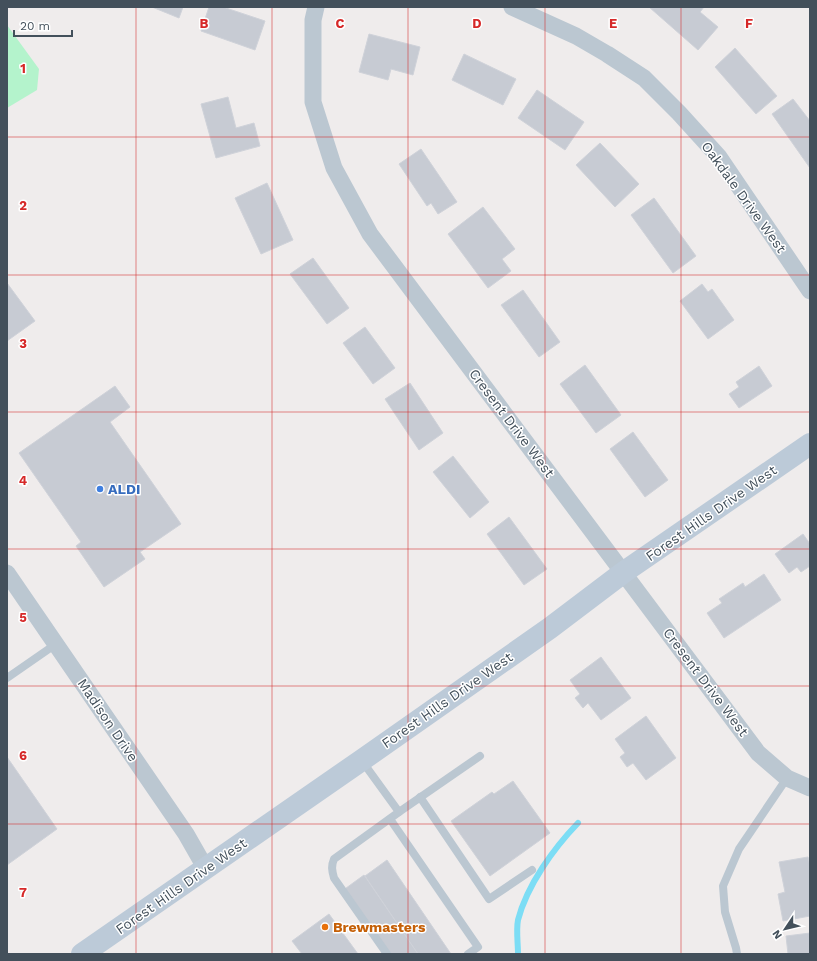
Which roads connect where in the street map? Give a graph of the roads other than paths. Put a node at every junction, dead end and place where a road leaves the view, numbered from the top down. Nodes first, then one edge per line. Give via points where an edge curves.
1 (316, 7) edge
2 (512, 7) edge
3 (810, 291) edge
4 (810, 444) edge
5 (624, 572) junction
6 (7, 573) edge
7 (56, 644) junction
8 (7, 678) edge
9 (480, 756) dead end
10 (362, 760) junction
11 (787, 778) junction
12 (810, 788) edge
13 (420, 797) junction
14 (399, 812) junction
15 (390, 819) junction
16 (206, 869) junction
17 (532, 870) dead end
18 (82, 954) edge
19 (387, 954) edge
20 (468, 954) edge
21 (737, 954) edge

1 - 5 street, Cresent Drive West via 313,20 313,102 334,168 370,234
2 - 3 street, Oakdale Drive West via 576,36 644,78 719,157
4 - 5 main road, Forest Hills Drive West
5 - 10 main road, Forest Hills Drive West via 550,628
5 - 11 street, Cresent Drive West via 758,753
6 - 7 street, Madison Drive
7 - 8 lane
7 - 16 street, Madison Drive via 186,834
9 - 13 lane
10 - 14 lane
10 - 16 main road, Forest Hills Drive West
11 - 12 street, Cresent Drive West
11 - 21 lane via 739,849 723,886 725,912
13 - 14 lane
13 - 17 lane via 489,899
14 - 15 lane
15 - 19 lane via 334,859 331,864 334,878
15 - 20 lane via 478,947
16 - 18 main road, Forest Hills Drive West

